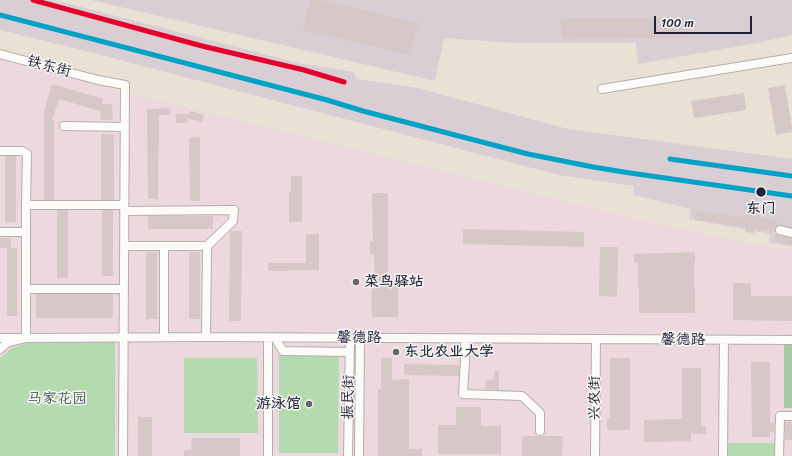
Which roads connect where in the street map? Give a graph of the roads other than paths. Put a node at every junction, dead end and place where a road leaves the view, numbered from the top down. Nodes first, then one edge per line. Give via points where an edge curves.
1 (0, 54) edge
2 (792, 58) edge
3 (602, 89) dead end
4 (64, 126) dead end
5 (124, 127) junction
6 (0, 151) edge
7 (26, 205) junction
8 (124, 208) junction
9 (780, 230) dead end
10 (0, 232) edge
11 (26, 232) junction
12 (792, 233) edge
13 (124, 246) junction
14 (164, 246) junction
15 (207, 246) junction
16 (26, 289) junction
17 (124, 289) junction
18 (0, 338) edge
19 (26, 338) junction
20 (123, 338) junction
21 (164, 338) junction
22 (206, 338) junction
23 (272, 338) junction
24 (350, 338) junction
25 (360, 338) junction
26 (465, 339) junction
27 (596, 339) junction
28 (724, 340) junction
29 (792, 340) edge
30 (0, 349) edge
31 (350, 352) junction
32 (349, 396) junction
33 (359, 396) junction
34 (792, 416) edge
35 (540, 431) dead end
36 (348, 444) junction
37 (359, 444) junction
38 (123, 456) edge
39 (268, 456) edge
40 (348, 456) edge
41 (359, 456) edge
42 (595, 456) edge
43 (723, 456) edge
44 (779, 456) edge

1 - 5 street, 铁东街 via 125,85
2 - 3 street
4 - 5 street
5 - 8 street
6 - 7 street via 22,151 27,154
7 - 8 street
7 - 11 street
8 - 13 street
8 - 15 street via 234,210 232,221
9 - 12 street
10 - 11 street
11 - 16 street
13 - 14 street
13 - 17 street
14 - 15 street
14 - 21 street
15 - 22 street
16 - 17 street
16 - 19 street
17 - 20 street
18 - 19 street
19 - 20 street, 馨德路
19 - 30 street, 馨德路 via 8,342
20 - 21 street, 馨德路
20 - 38 street
21 - 22 street, 馨德路
22 - 23 street, 馨德路
23 - 24 street, 馨德路
23 - 31 street via 283,351
23 - 39 street
24 - 25 street, 馨德路
24 - 31 street, 振民街
25 - 26 street, 馨德路
25 - 33 street, 振民街
26 - 27 street, 馨德路
26 - 35 street via 463,394 522,396 540,413
27 - 28 street, 馨德路
27 - 42 street, 兴农街
28 - 29 street, 馨德路
28 - 43 street
31 - 32 street, 振民街
32 - 33 street
32 - 36 street, 振民街
33 - 37 street, 振民街
34 - 44 street via 780,416
36 - 37 street
36 - 40 street, 振民街
37 - 41 street, 振民街

